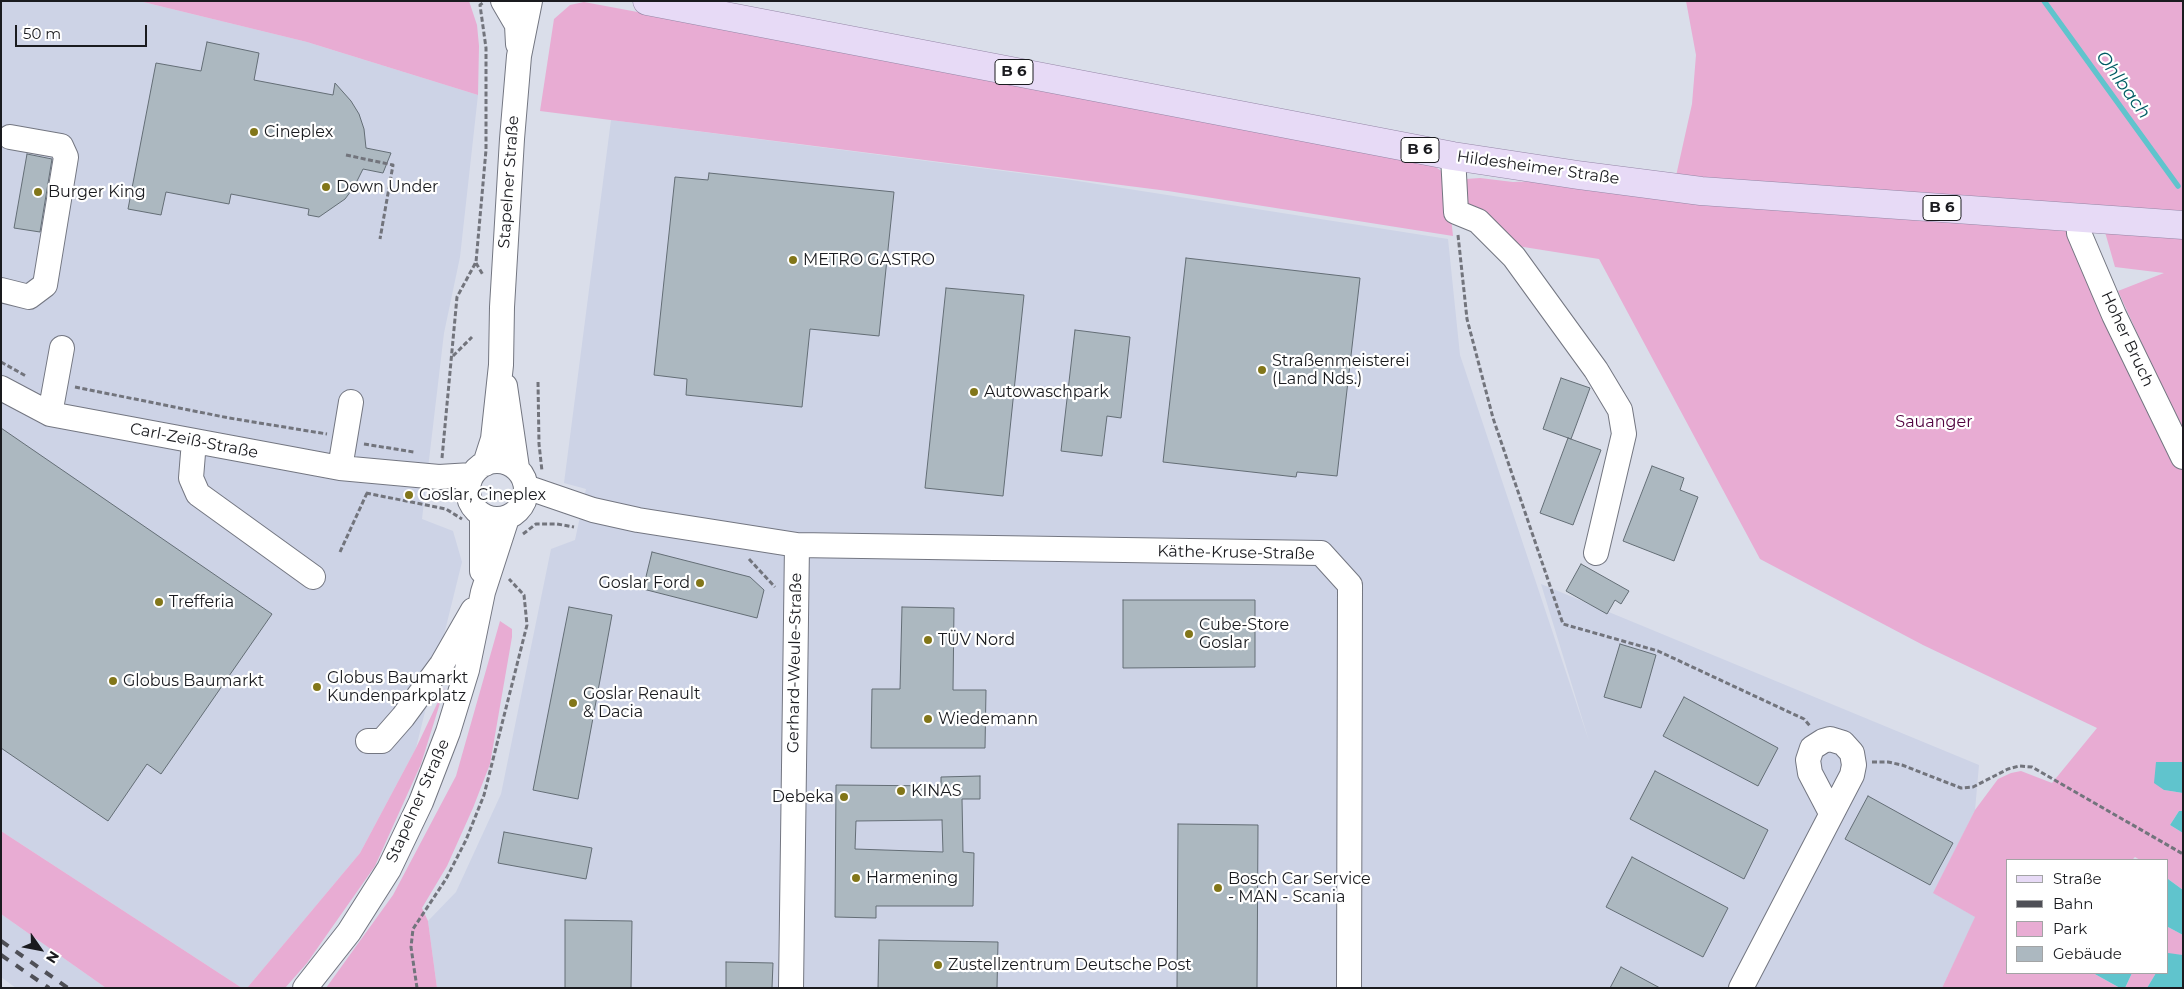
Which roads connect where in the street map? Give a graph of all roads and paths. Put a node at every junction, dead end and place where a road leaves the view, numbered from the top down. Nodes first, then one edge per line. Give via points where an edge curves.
1 (484, 1) edge
2 (503, 1) edge
3 (519, 1) edge
4 (530, 1) edge
5 (647, 1) edge
6 (517, 25) junction
7 (519, 56) junction
8 (10, 137) dead end
9 (346, 155) dead end
10 (1453, 156) junction
11 (1456, 212) junction
12 (2078, 218) junction
13 (2183, 225) edge
14 (380, 239) dead end
15 (1, 290) edge
16 (472, 337) dead end
17 (62, 348) dead end
18 (452, 357) junction
19 (1, 362) edge
20 (501, 364) junction
21 (538, 382) dead end
22 (55, 383) junction
23 (1, 388) edge
24 (350, 402) dead end
25 (50, 414) junction
26 (344, 440) junction
27 (194, 441) junction
28 (513, 442) junction
29 (539, 444) junction
30 (423, 454) dead end
31 (2183, 457) edge
32 (441, 462) junction
33 (340, 468) junction
34 (392, 474) junction
35 (475, 478) junction
36 (366, 493) dead end
37 (518, 495) junction
38 (561, 505) junction
39 (482, 516) junction
40 (588, 519) junction
41 (796, 545) junction
42 (340, 552) dead end
43 (1596, 553) dead end
44 (742, 557) dead end
45 (313, 578) dead end
46 (486, 582) junction
47 (795, 599) junction
48 (368, 741) dead end
49 (1823, 741) junction
50 (1854, 765) junction
51 (1830, 813) junction
52 (2183, 854) edge
53 (304, 988) edge
54 (417, 988) edge
55 (791, 988) edge
56 (1349, 988) edge
57 (1741, 988) edge

1 - 18 path via 480,5 486,48 486,150 476,262 457,297
2 - 6 street
3 - 6 street
4 - 7 street, Stapelner Straße
5 - 10 main road, Hildesheimer Straße / B 6
6 - 7 street
7 - 20 street, Stapelner Straße via 504,258
8 - 15 street via 61,146 66,157 45,285 29,297
9 - 14 path via 394,165
10 - 11 street
10 - 12 main road, Hildesheimer Straße / B 6 via 1701,190
11 - 43 street via 1478,222 1514,257 1596,370 1620,410 1624,434
11 - 49 path via 1467,319 1492,418 1563,624 1658,651 1804,720
12 - 13 main road, B 6
12 - 31 street, Hoher Bruch via 2079,233 2114,315
16 - 18 path
17 - 22 street
18 - 32 path
19 - 22 path via 34,381
20 - 28 street, Stapelner Straße
20 - 35 street, Stapelner Straße via 493,438
21 - 29 path
22 - 25 street
22 - 26 path via 337,436
23 - 25 street, Carl-Zeiß-Straße
24 - 26 street
25 - 27 street, Carl-Zeiß-Straße
26 - 30 path
26 - 33 street
27 - 33 street, Carl-Zeiß-Straße
27 - 45 street via 191,478 198,494
28 - 29 path
28 - 37 street, Stapelner Straße
29 - 38 path via 540,469 562,490
32 - 34 street, Carl-Zeiß-Straße via 416,474
32 - 35 street, Carl-Zeiß-Straße
33 - 34 street, Carl-Zeiß-Straße
34 - 35 street, Carl-Zeiß-Straße via 416,484
35 - 37 street via 502,461
35 - 39 street via 470,503
36 - 42 path
37 - 38 street
37 - 39 street via 499,520
37 - 46 street, Stapelner Straße
38 - 40 street
38 - 40 path via 557,524
39 - 46 street, Stapelner Straße
40 - 41 street via 638,520
41 - 47 street, Gerhard-Weule-Straße
41 - 56 street, Käthe-Kruse-Straße via 1322,554 1350,585
44 - 47 path via 750,559 768,576 783,598
46 - 48 street via 442,664 403,717 382,741
46 - 53 street, Stapelner Straße via 467,670 421,802 389,869 349,932
46 - 54 path via 505,577 513,582 524,595 527,625 484,795 446,879 413,928 411,947
47 - 55 street, Gerhard-Weule-Straße
49 - 50 street via 1843,743 1852,752
49 - 51 street via 1809,754 1808,767
50 - 51 street via 1852,775
50 - 52 path via 1888,762 1902,765 1961,788 1973,788 2019,766 2032,768
51 - 57 street

